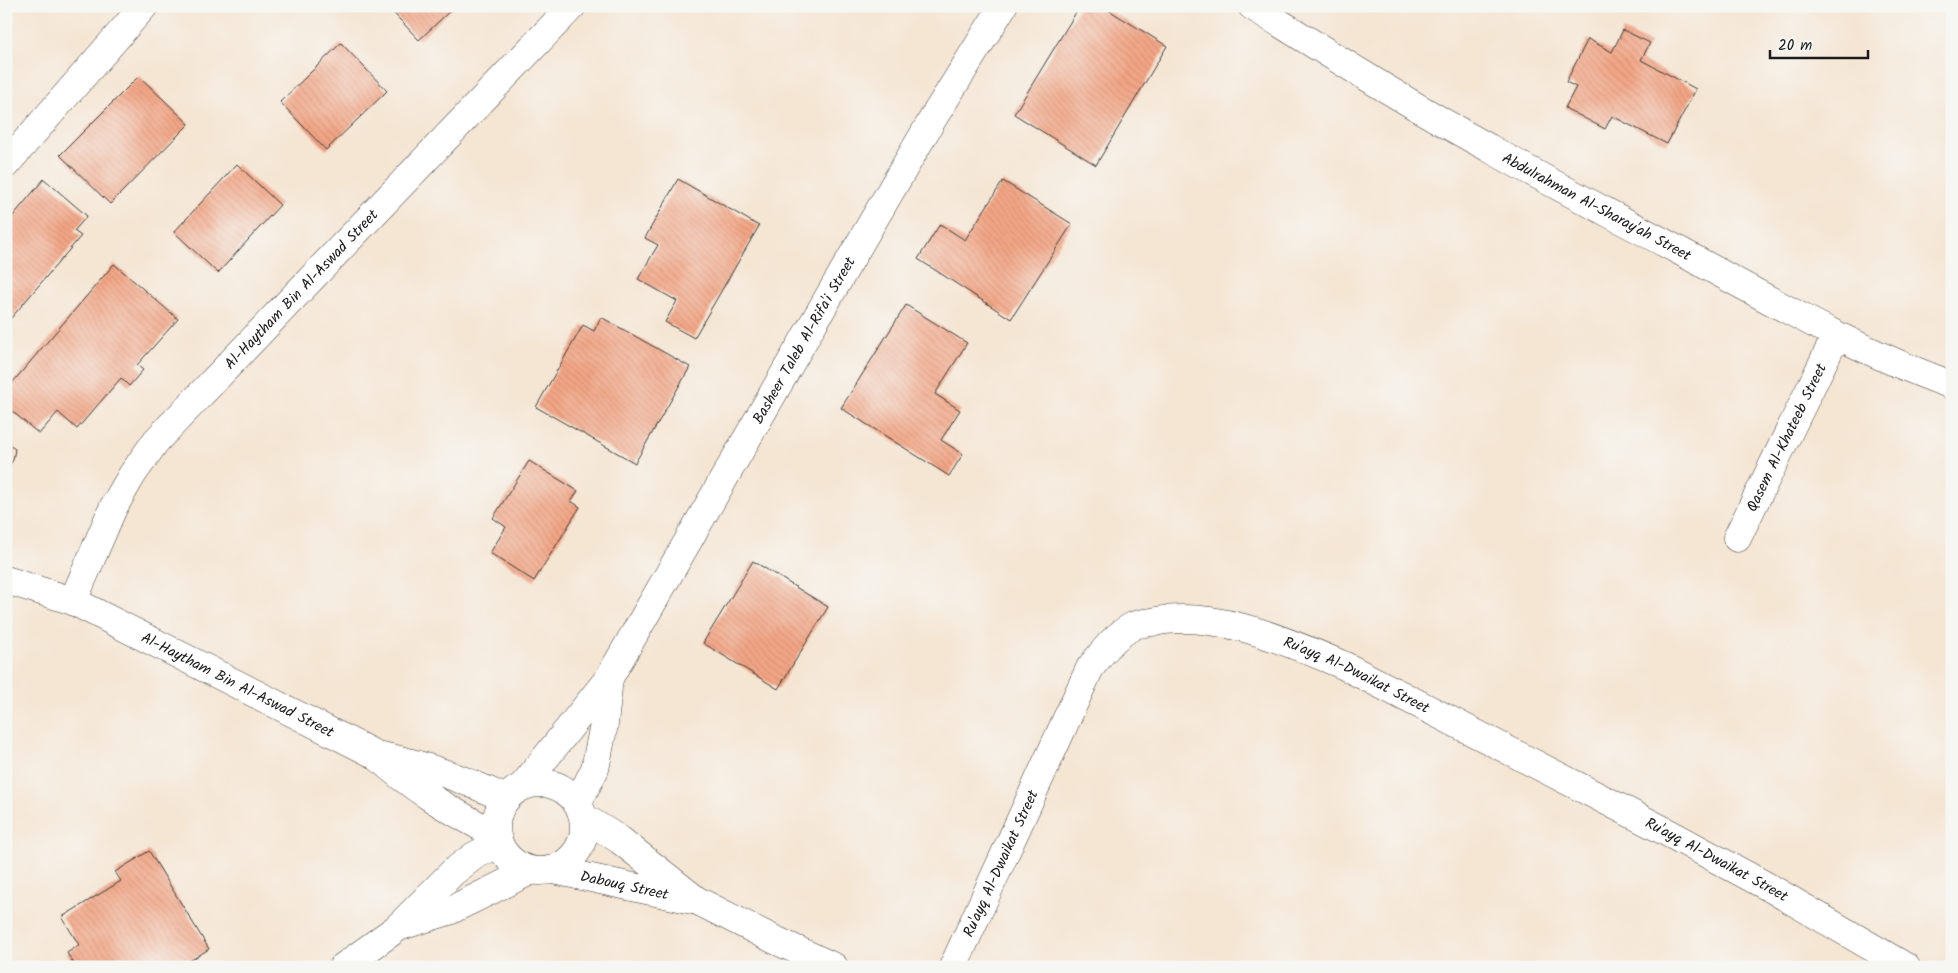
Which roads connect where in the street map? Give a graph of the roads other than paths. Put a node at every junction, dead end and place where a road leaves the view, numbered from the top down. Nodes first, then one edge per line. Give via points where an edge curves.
1 (144, 6) edge
2 (572, 6) edge
3 (1003, 6) edge
4 (1252, 6) edge
5 (6, 164) edge
6 (1836, 336) junction
7 (1952, 384) edge
8 (1738, 538) dead end
9 (6, 580) edge
10 (73, 601) junction
11 (610, 678) junction
12 (376, 755) junction
13 (514, 792) junction
14 (580, 810) junction
15 (498, 839) junction
16 (542, 870) junction
17 (696, 900) junction
18 (396, 928) junction
19 (343, 967) edge
20 (834, 967) edge
21 (953, 967) edge
22 (1906, 967) edge

1 - 5 street
2 - 10 street, Al-Haytham Bin Al-Aswad Street via 156,440 112,508
3 - 11 street, Basheer Taleb Al-Rifa'i Street via 832,291
4 - 6 street, Abdulrahman Al-Sharay'ah Street via 1487,148
6 - 7 street, Abdulrahman Al-Sharay'ah Street
6 - 8 street, Qasem Al-Khateeb Street
9 - 10 street, Al-Haytham Bin Al-Aswad Street
10 - 12 street, Al-Haytham Bin Al-Aswad Street
11 - 13 street, Basheer Taleb Al-Rifa'i Street
11 - 14 street, Basheer Taleb Al-Rifa'i Street via 596,769
12 - 13 street, Al-Haytham Bin Al-Aswad Street via 409,761 471,782
12 - 15 street, Al-Haytham Bin Al-Aswad Street via 427,796
13 - 14 street via 535,783 548,783 569,794
13 - 15 street via 498,816
14 - 16 street via 584,834 579,849 568,862
14 - 17 street, Dabouq Street
15 - 16 street via 506,855 516,865
15 - 18 street via 452,872
16 - 17 street, Dabouq Street
16 - 18 street via 449,911
17 - 20 street, Dabouq Street
18 - 19 street
21 - 22 street, Ru'ayq Al-Dwaikat Street via 1090,668 1113,639 1135,625 1160,620 1196,619 1248,630 1343,665 1662,829

